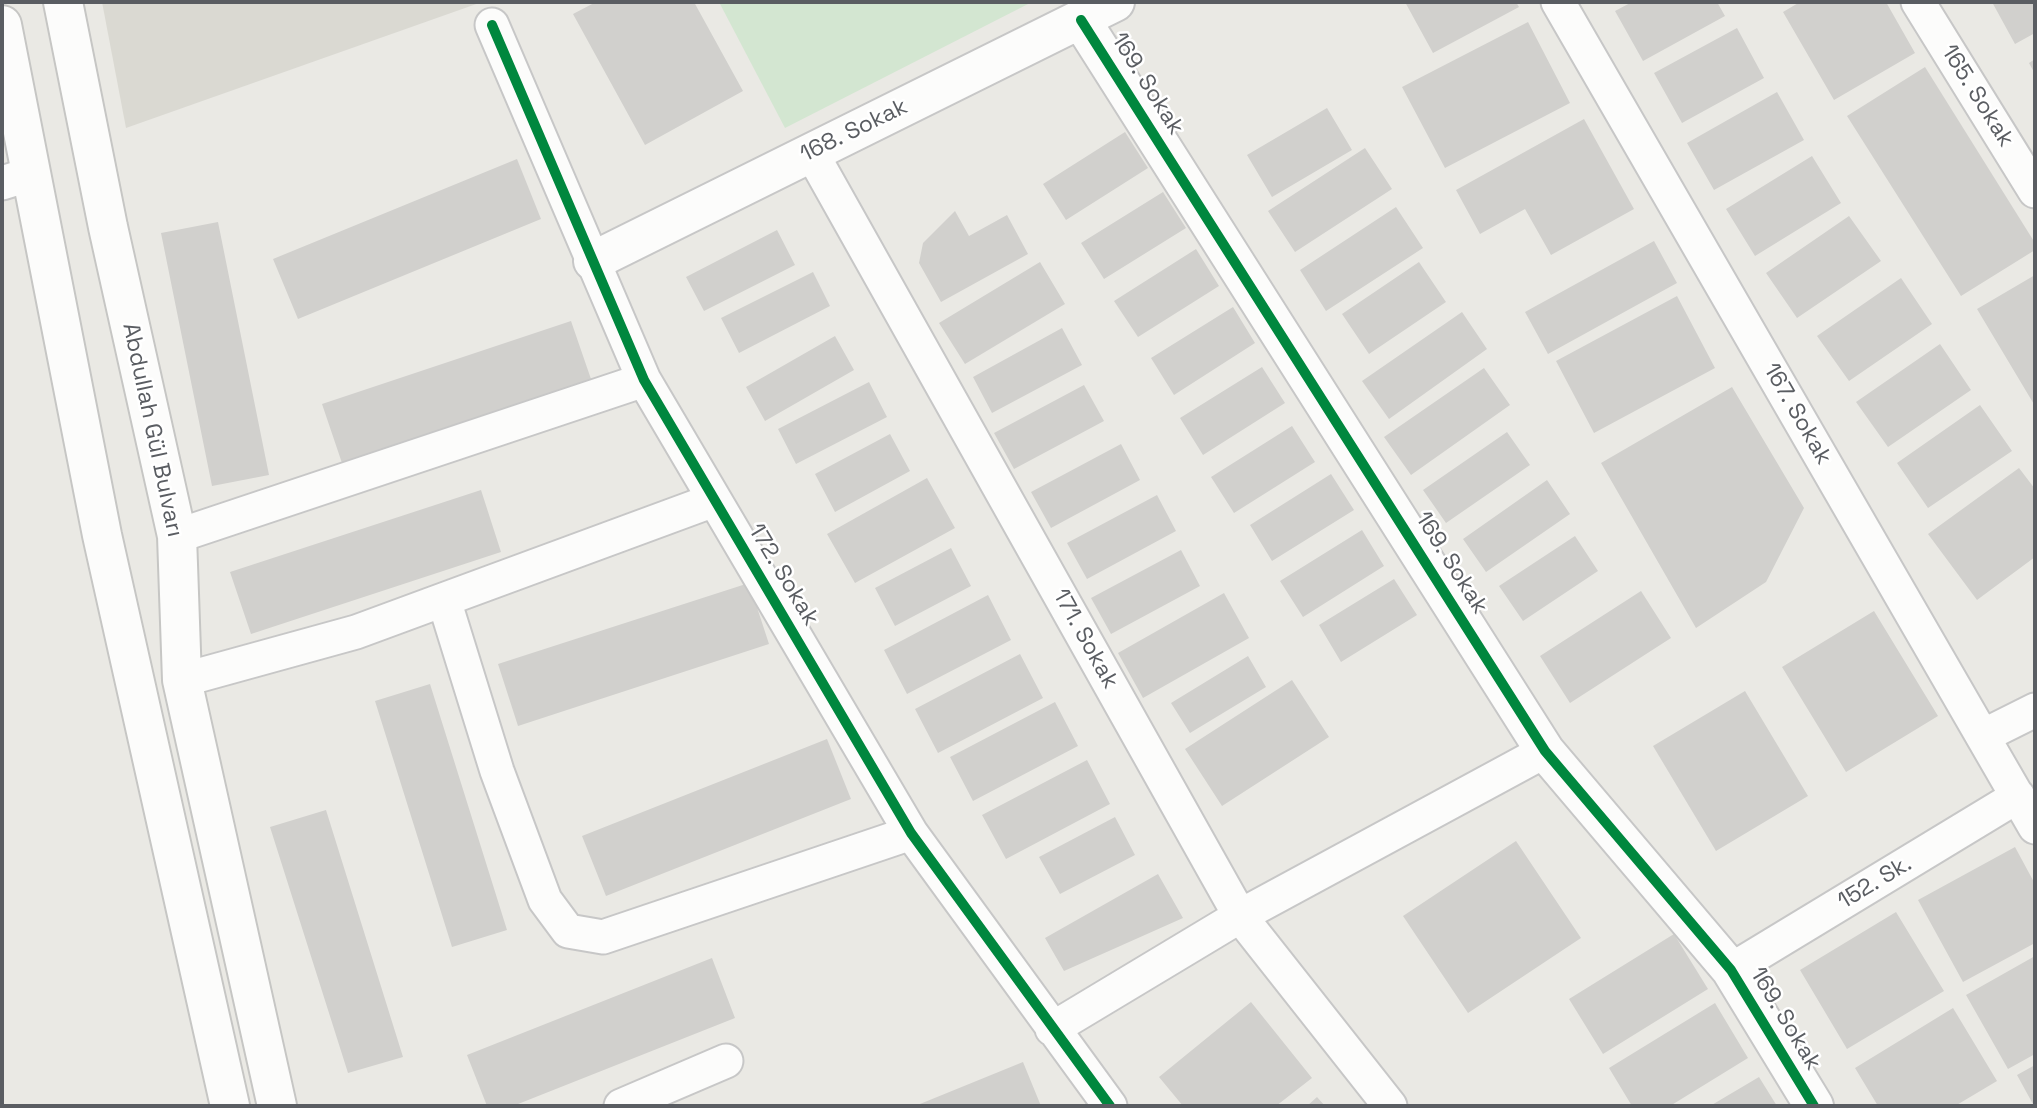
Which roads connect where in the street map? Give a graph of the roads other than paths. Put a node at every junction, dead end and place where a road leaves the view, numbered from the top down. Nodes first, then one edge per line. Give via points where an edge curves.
1 (63, 2) edge
2 (1115, 2) edge
3 (1558, 2) edge
4 (1918, 2) edge
5 (1081, 20) junction
6 (492, 24) dead end
7 (2, 25) edge
8 (811, 152) junction
9 (16, 179) edge
10 (2035, 191) edge
11 (593, 261) junction
12 (644, 380) junction
13 (714, 500) junction
14 (177, 536) junction
15 (444, 600) junction
16 (182, 680) junction
17 (2035, 710) edge
18 (1983, 736) junction
19 (1545, 751) junction
20 (2018, 796) junction
21 (2035, 827) edge
22 (911, 833) junction
23 (1240, 916) junction
24 (1731, 970) junction
25 (1052, 1029) junction
26 (726, 1061) dead end
27 (227, 1106) edge
28 (276, 1106) edge
29 (621, 1106) edge
30 (1110, 1106) edge
31 (1390, 1106) edge
32 (1814, 1106) edge

1 - 14 main road, Abdullah Gül Bulvarı
2 - 5 main road, 168. Sokak
3 - 18 street, 167. Sokak
4 - 10 street, 165. Sokak
5 - 8 main road, 168. Sokak
5 - 19 main road, 169. Sokak
6 - 11 street, 172. Sokak
7 - 9 main road
8 - 11 main road, 168. Sokak
8 - 23 street, 171. Sokak
9 - 27 main road via 102,535
11 - 12 street, 172. Sokak
12 - 13 street, 172. Sokak
12 - 14 street
13 - 15 street
13 - 22 street, 172. Sokak
14 - 16 main road, Abdullah Gül Bulvarı
15 - 16 street via 356,632
15 - 22 street via 497,771 545,900 568,931 603,937
16 - 28 main road, Abdullah Gül Bulvarı
17 - 18 street
18 - 20 street, 167. Sokak
19 - 23 street
19 - 24 main road, 169. Sokak
20 - 21 street, 167. Sokak
20 - 24 street, 152. Sk.
22 - 25 street, 172. Sokak
23 - 25 street
23 - 31 street, 171. Sokak
24 - 32 main road, 169. Sokak
25 - 30 street, 172. Sokak
26 - 29 street

